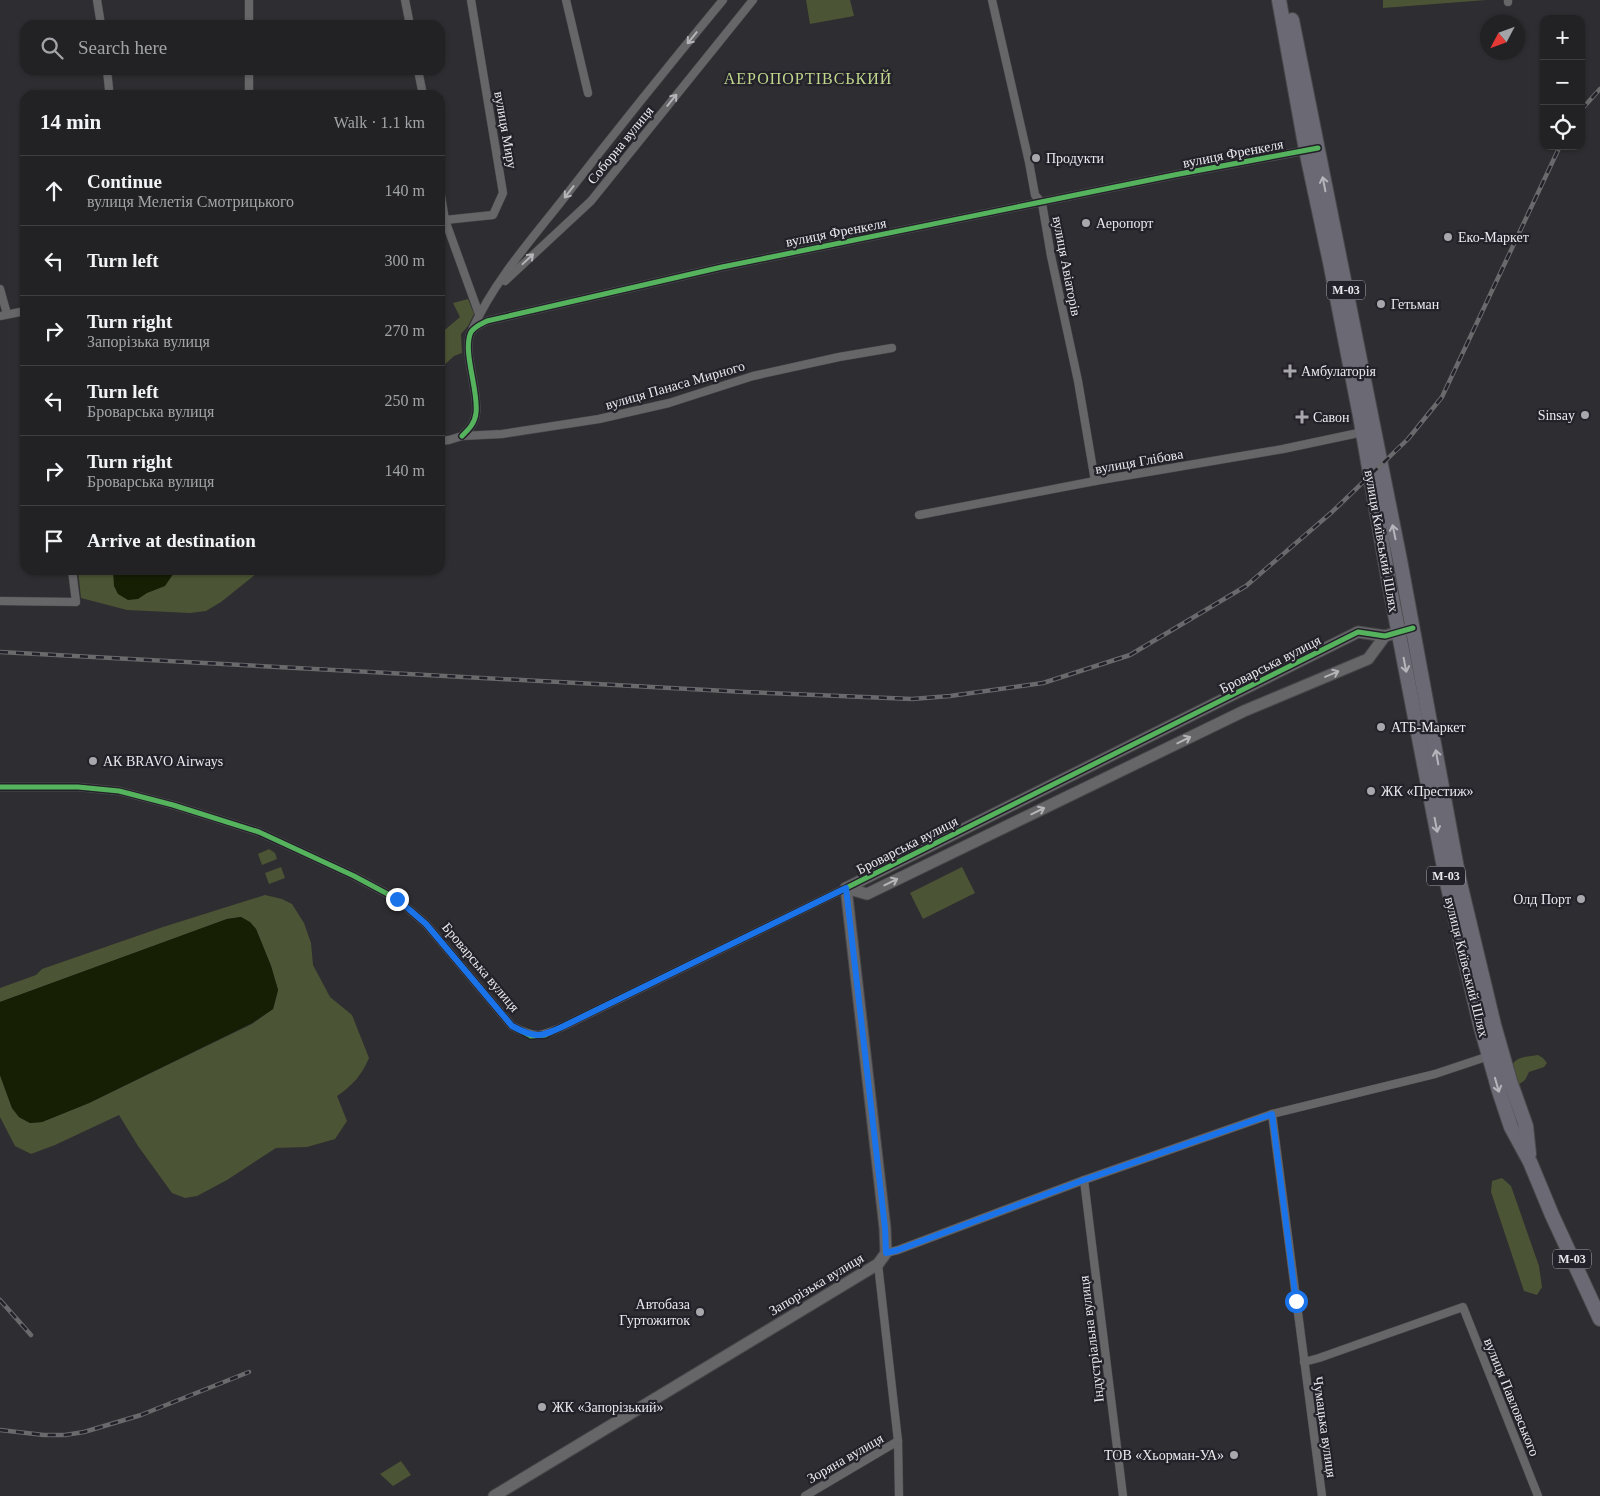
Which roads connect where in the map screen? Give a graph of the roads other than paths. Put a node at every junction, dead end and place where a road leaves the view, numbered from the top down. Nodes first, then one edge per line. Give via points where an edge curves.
1 (97, 0) edge
2 (249, 0) edge
3 (405, 0) edge
4 (471, 0) edge
5 (566, 0) edge
6 (723, 0) edge
7 (753, 0) edge
8 (992, 0) edge
9 (1279, 0) edge
10 (1288, 0) edge
11 (100, 20) edge
12 (249, 20) edge
13 (409, 20) edge
14 (108, 75) edge
15 (249, 75) edge
16 (419, 75) edge
17 (109, 90) dead end
18 (250, 90) edge
19 (422, 90) edge
20 (588, 93) dead end
21 (1312, 149) junction
22 (1042, 203) junction
23 (445, 220) joint
24 (0, 289) edge
25 (492, 293) junction
26 (20, 312) edge
27 (480, 314) junction
28 (3, 315) edge
29 (471, 331) junction
30 (892, 348) dead end
31 (1363, 432) junction
32 (462, 436) junction
33 (445, 440) edge
34 (1095, 481) junction
35 (919, 515) dead end
36 (73, 575) edge
37 (0, 601) edge
38 (1413, 628) junction
39 (1392, 634) junction
40 (0, 787) edge
41 (846, 888) junction
42 (1495, 1054) junction
43 (1272, 1114) junction
44 (1084, 1180) junction
45 (886, 1253) junction
46 (878, 1264) junction
47 (1600, 1319) edge
48 (1304, 1362) junction
49 (898, 1441) junction
50 (494, 1496) edge
51 (805, 1496) edge
52 (899, 1496) edge
53 (1123, 1496) edge
54 (1322, 1496) edge
55 (1538, 1496) edge

1 - 11 street
2 - 12 street
3 - 13 street
4 - 23 street, вулиця Миру via 504,193 493,215
5 - 20 street
6 -> 25 street, Соборна вулиця
25 -> 7 street, Соборна вулиця via 591,201
8 - 22 street, вулиця Авіаторів via 1035,196
9 - 21 highway, вулиця Київський Шлях / М-03
10 - 21 highway, вулиця Київський Шлях / М-03
14 - 17 street
15 - 18 street
16 - 19 street
21 - 22 street, вулиця Френкеля
21 - 31 highway, вулиця Київський Шлях / М-03
38 -> 21 highway, вулиця Київський Шлях / М-03
22 - 29 street, вулиця Френкеля via 722,267 503,317 479,324
22 - 34 street, вулиця Авіаторів
23 - 27 street
24 - 28 street
25 - 27 street, Соборна вулиця
26 - 28 street
27 - 29 street, Соборна вулиця
29 - 32 street via 469,350 476,414
30 - 32 street, вулиця Панаса Мирного via 753,376 669,403 599,420 502,434
31 - 34 street, вулиця Глібова
31 - 39 highway, вулиця Київський Шлях / М-03
32 - 33 street, вулиця Панаса Мирного
34 - 35 street, вулиця Глібова
36 - 37 street via 76,602
38 - 39 street, Броварська вулиця
42 -> 38 highway, вулиця Київський Шлях / М-03 via 1494,1025 1459,879
39 - 41 street, Броварська вулиця via 1358,632
41 -> 39 street, Броварська вулиця via 867,894 1244,711 1368,659
39 -> 42 highway, вулиця Київський Шлях / М-03 via 1447,884
40 - 41 street, Броварська вулиця via 78,787 119,791 259,832 354,876 397,899 426,924 512,1026 531,1036 545,1035
41 - 45 street
42 - 43 street via 1435,1074
42 - 47 highway, вулиця Київський Шлях / М-03 via 1511,1127 1530,1162
43 - 44 street
43 - 48 street, Чумацька вулиця
44 - 45 street
44 - 53 street, Індустріальна вулиця
45 - 46 street, Запорізька вулиця
46 - 49 street
46 - 50 street, Запорізька вулиця
48 - 54 street, Чумацька вулиця
48 - 55 street, вулиця Павловського via 1463,1307
49 - 51 street, Зоряна вулиця
49 - 52 street

